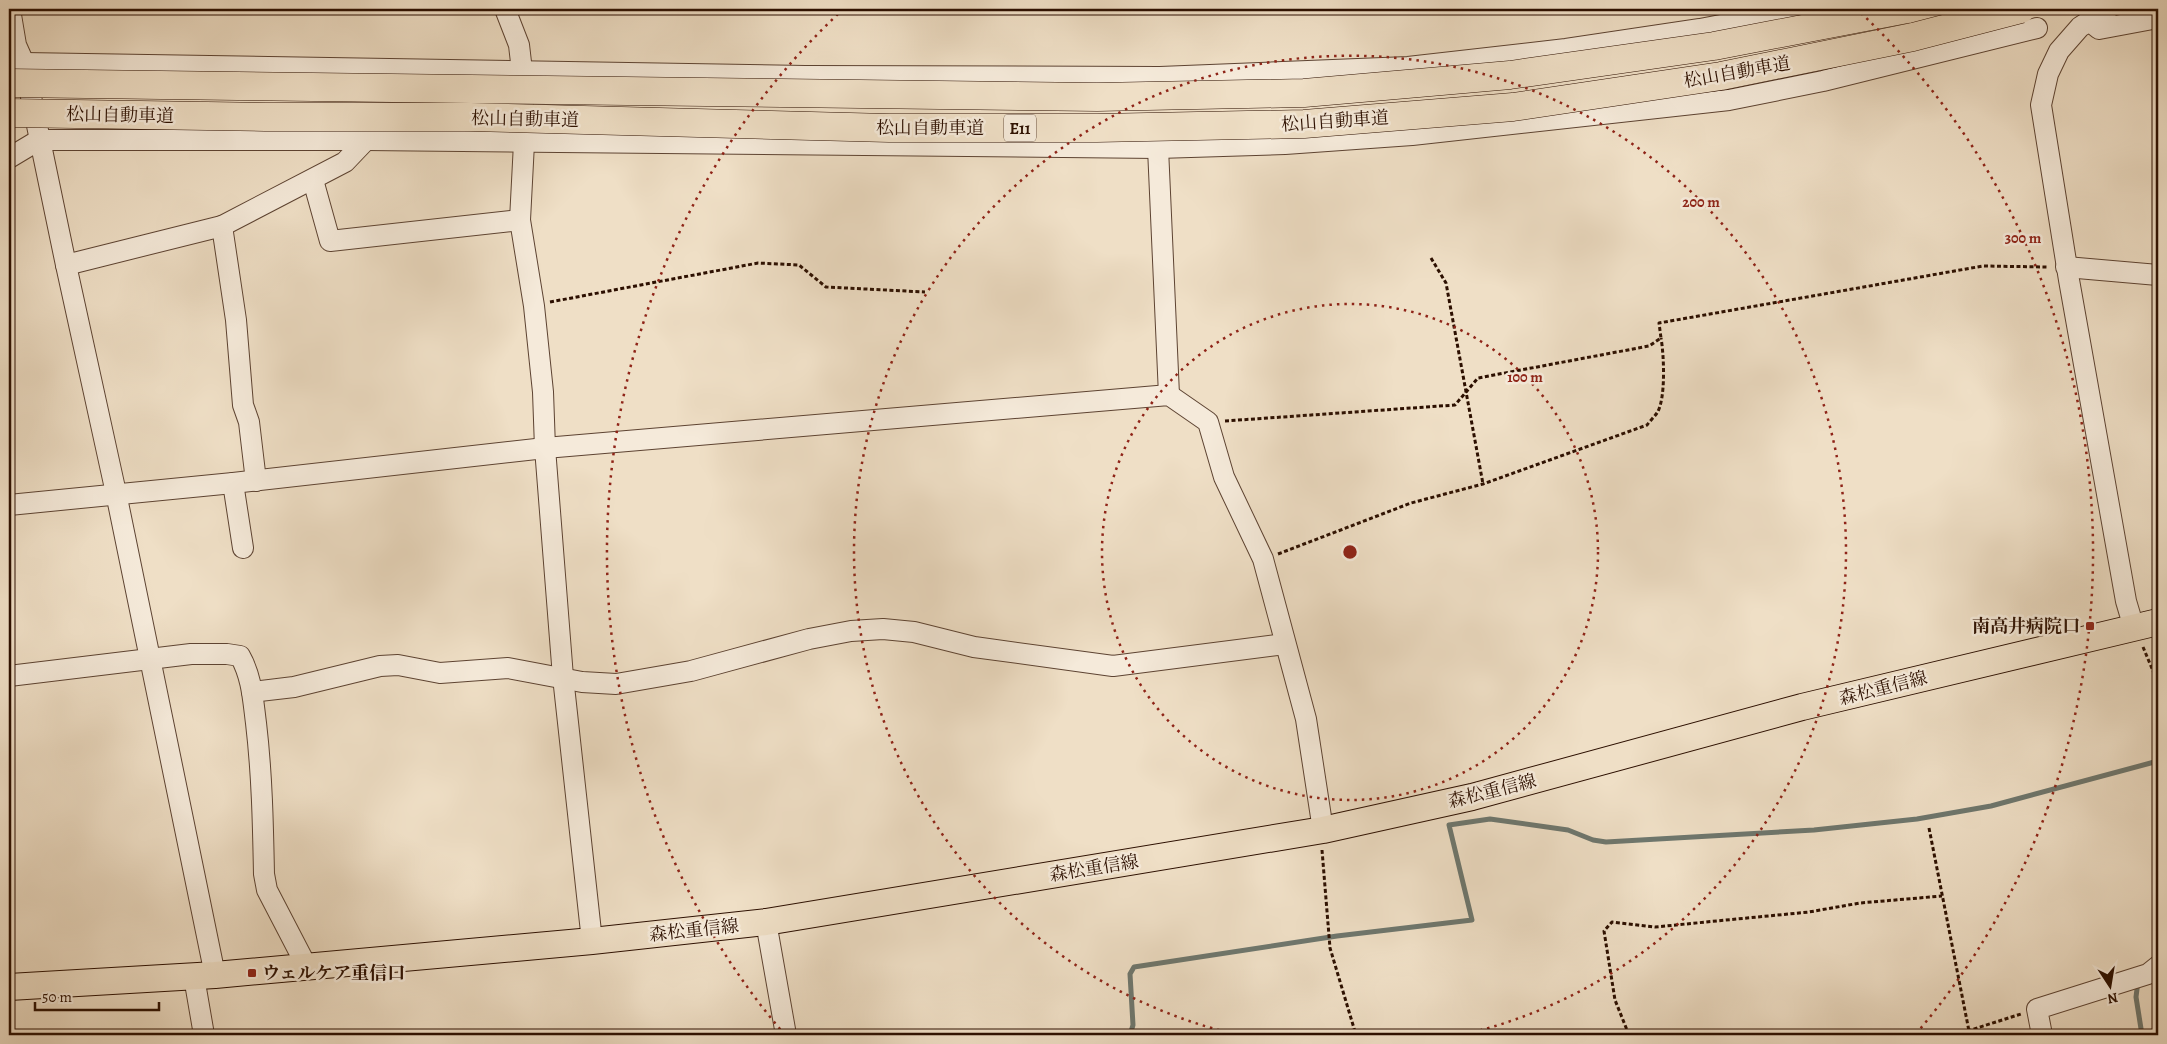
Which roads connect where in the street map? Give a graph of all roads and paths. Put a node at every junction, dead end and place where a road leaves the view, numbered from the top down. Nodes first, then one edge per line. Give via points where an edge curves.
1 (10, 9) edge
2 (505, 9) edge
3 (1804, 9) edge
4 (1907, 9) edge
5 (2108, 9) edge
6 (2030, 15) edge
7 (2158, 18) edge
8 (2089, 21) junction
9 (12, 44) edge
10 (2058, 51) junction
11 (522, 71) junction
12 (17, 73) edge
13 (9, 113) edge
14 (39, 140) junction
15 (366, 140) junction
16 (524, 143) junction
17 (1158, 148) junction
18 (9, 158) edge
19 (314, 180) junction
20 (520, 220) junction
21 (222, 226) junction
22 (1431, 258) dead end
23 (66, 265) junction
24 (2066, 267) junction
25 (2158, 275) edge
26 (925, 292) dead end
27 (534, 306) junction
28 (1661, 338) junction
29 (1169, 394) junction
30 (1466, 394) junction
31 (1208, 422) junction
32 (545, 448) junction
33 (256, 481) junction
34 (232, 483) junction
35 (1483, 484) junction
36 (116, 493) junction
37 (9, 505) edge
38 (243, 548) dead end
39 (1263, 559) junction
40 (2146, 625) edge
41 (1286, 644) junction
42 (150, 659) junction
43 (9, 676) edge
44 (563, 677) junction
45 (2158, 683) edge
46 (252, 692) junction
47 (1929, 828) dead end
48 (1323, 830) junction
49 (1942, 896) junction
50 (766, 922) junction
51 (592, 941) junction
52 (2158, 966) edge
53 (307, 967) junction
54 (204, 976) junction
55 (9, 987) edge
56 (2037, 1010) junction
57 (1969, 1031) junction
58 (204, 1035) edge
59 (786, 1035) edge
60 (1356, 1035) edge
61 (1629, 1035) edge
62 (1955, 1035) edge
63 (2042, 1035) edge

1 - 9 street
2 - 11 street via 519,45
3 - 11 street via 1566,50 1408,67 1160,77
4 - 12 highway, 松山自動車道 / E11, bridge via 1714,46 1510,75 1304,93 1096,97
5 - 8 street
6 - 10 street
6 - 13 highway, 松山自動車道 / E11, bridge via 1721,76 1513,107 1304,124 889,128 471,117
6 - 17 street via 1823,80 1729,100 1412,135
7 - 8 street via 2099,28
8 - 10 street
9 - 12 street
10 - 24 street via 2048,74 2041,105
11 - 12 street
11 - 16 street
12 - 14 street
14 - 15 street
14 - 18 street
14 - 23 street
15 - 16 street
15 - 19 street via 345,162
16 - 17 street
16 - 20 street
17 - 29 street
19 - 20 street via 330,241
19 - 21 street
20 - 27 street
21 - 23 street
21 - 33 street via 236,320 243,405 249,422
22 - 30 path via 1446,283
23 - 36 street
24 - 25 street
24 - 28 path via 1982,266 1679,319 1660,323
24 - 40 street via 2126,601
26 - 27 path via 826,287 799,265 758,263
27 - 32 street
28 - 30 path via 1650,346 1478,378
28 - 35 path via 1664,355 1660,403 1658,412 1646,425
29 - 31 street
29 - 32 street
30 - 31 path via 1454,405 1441,407
30 - 35 path
31 - 39 street via 1224,477
32 - 33 street
32 - 44 street
33 - 34 street
34 - 36 street
34 - 38 street
35 - 39 path via 1411,503
36 - 37 street
36 - 42 street
39 - 41 street
40 - 45 path
40 - 48 main road, 森松重信線 via 1802,707 1472,797
41 - 44 street via 1113,666 974,647 914,632 883,629 809,639 691,671 616,684
41 - 48 street via 1306,719
42 - 43 street
42 - 46 street via 191,654 240,656 246,666
42 - 54 street
44 - 46 street via 508,668 440,672 398,665 380,666 294,687
44 - 51 street
46 - 53 street via 262,771 267,890
47 - 49 path
48 - 50 main road, 森松重信線
48 - 60 path via 1330,948
49 - 57 path
49 - 61 path via 1654,927 1612,922 1604,931 1608,962 1615,1000
50 - 51 main road, 森松重信線
50 - 59 street
51 - 53 main road, 森松重信線
52 - 56 street via 2148,974
53 - 54 main road, 森松重信線
54 - 55 main road, 森松重信線
54 - 58 street
56 - 57 path
56 - 63 street
57 - 62 path

